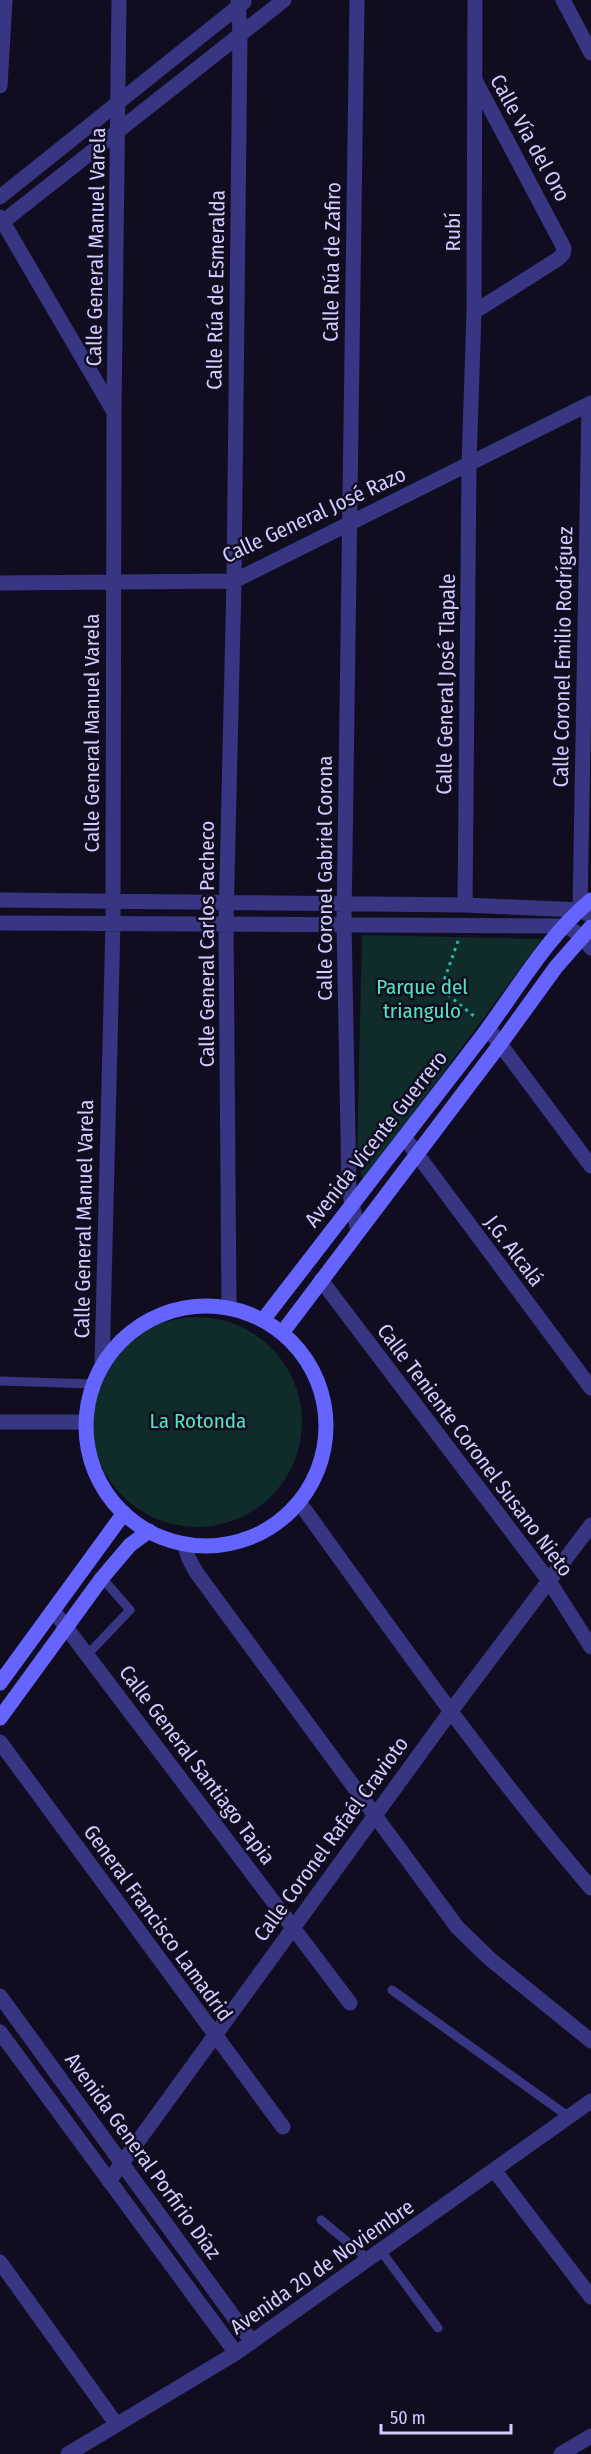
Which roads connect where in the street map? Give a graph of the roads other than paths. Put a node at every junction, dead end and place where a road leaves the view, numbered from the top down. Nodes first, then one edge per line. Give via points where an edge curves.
1 (5, 0) edge
2 (119, 0) edge
3 (284, 0) edge
4 (357, 0) edge
5 (475, 0) edge
6 (563, 0) edge
7 (240, 2) edge
8 (240, 35) junction
9 (591, 52) edge
10 (473, 77) junction
11 (0, 86) edge
12 (119, 101) junction
13 (119, 130) junction
14 (0, 197) edge
15 (1, 221) edge
16 (474, 312) junction
17 (590, 404) edge
18 (114, 412) junction
19 (469, 464) junction
20 (349, 524) junction
21 (234, 581) junction
22 (0, 582) edge
23 (113, 582) junction
24 (0, 900) edge
25 (113, 900) junction
26 (226, 901) junction
27 (344, 903) junction
28 (465, 905) junction
29 (587, 909) edge
30 (226, 922) junction
31 (0, 923) edge
32 (113, 923) junction
33 (344, 923) junction
34 (566, 926) junction
35 (588, 937) edge
36 (488, 1028) junction
37 (501, 1043) junction
38 (405, 1138) junction
39 (416, 1155) junction
40 (591, 1166) edge
41 (351, 1206) junction
42 (357, 1232) junction
43 (321, 1281) junction
44 (229, 1308) junction
45 (263, 1320) junction
46 (282, 1333) junction
47 (102, 1365) junction
48 (0, 1381) edge
49 (94, 1384) junction
50 (591, 1388) edge
51 (0, 1422) edge
52 (85, 1422) junction
53 (299, 1502) junction
54 (124, 1514) junction
55 (591, 1525) edge
56 (149, 1531) junction
57 (184, 1544) junction
58 (102, 1578) junction
59 (549, 1581) junction
60 (53, 1610) junction
61 (67, 1627) junction
62 (591, 1647) edge
63 (88, 1654) junction
64 (0, 1683) edge
65 (451, 1711) junction
66 (0, 1718) edge
67 (0, 1742) edge
68 (375, 1816) junction
69 (591, 1888) edge
70 (293, 1928) junction
71 (392, 1990) dead end
72 (0, 1996) edge
73 (350, 2003) dead end
74 (0, 2032) edge
75 (215, 2035) junction
76 (591, 2041) edge
77 (591, 2101) edge
78 (569, 2117) junction
79 (284, 2127) dead end
80 (122, 2163) junction
81 (494, 2170) junction
82 (109, 2181) junction
83 (321, 2220) dead end
84 (375, 2255) junction
85 (0, 2262) edge
86 (591, 2297) edge
87 (438, 2328) dead end
88 (252, 2342) junction
89 (236, 2353) junction
90 (117, 2425) junction
91 (591, 2436) edge
92 (68, 2454) edge
93 (561, 2454) edge

1 - 11 street
2 - 12 street, Calle General Manuel Varela
3 - 8 street
4 - 20 street, Calle Rúa de Zafiro
5 - 10 street, Rubí
6 - 9 street
7 - 8 street, Calle Rúa de Esmeralda
7 - 12 street
8 - 13 street
8 - 21 street, Calle Rúa de Esmeralda
10 - 16 street, Rubí
10 - 16 street, Calle Vía del Oro via 564,248 558,259
12 - 13 street, Calle General Manuel Varela
12 - 14 street
13 - 15 street
13 - 18 street, Calle General Manuel Varela
15 - 18 street
16 - 19 street, Rubí
17 - 19 street, Calle General José Razo
17 - 29 street, Calle Coronel Emilio Rodríguez
18 - 23 street, Calle General Manuel Varela
19 - 20 street, Calle General José Razo
19 - 28 street, Calle General José Tlapale
20 - 21 street, Calle General José Razo
20 - 27 street, Calle Coronel Gabriel Corona
21 - 23 street, Calle General José Razo
21 - 26 street, Calle General Carlos Pacheco
22 - 23 street, Calle General José Razo
23 - 25 street, Calle General Manuel Varela
24 - 25 street
25 - 26 street
25 - 32 street, Calle General Manuel Varela
26 - 27 street
26 - 30 street, Calle General Carlos Pacheco
27 - 28 street
27 - 33 street, Calle Coronel Gabriel Corona
28 - 29 street
29 - 34 main road, Avenida Vicente Guerrero
30 - 32 street
30 - 33 street
30 - 44 street, Calle General Carlos Pacheco
31 - 32 street
32 - 47 street, Calle General Manuel Varela
33 - 34 street
33 - 41 street, Calle Coronel Gabriel Corona
34 - 35 street
34 - 36 main road, Avenida Vicente Guerrero
35 - 37 main road, Avenida Vicente Guerrero via 556,967
36 - 37 street
36 - 38 main road, Avenida Vicente Guerrero
37 - 39 main road, Avenida Vicente Guerrero
37 - 40 street
38 - 39 street, J.G. Alcalá
38 - 41 main road, Avenida Vicente Guerrero
39 - 42 main road, Avenida Vicente Guerrero
39 - 50 street, J.G. Alcalá
41 - 42 street, Calle Coronel Gabriel Corona
41 - 45 main road, Avenida Vicente Guerrero
42 - 43 main road, Avenida Vicente Guerrero
43 - 46 main road, Avenida Vicente Guerrero
43 - 59 street, Calle Teniente Coronel Susano Nieto
44 - 45 main road
44 - 47 main road via 200,1305 170,1311 143,1323 120,1341
45 - 46 main road
46 - 53 main road via 304,1356 319,1383 326,1414 325,1446 316,1475
47 - 49 main road
48 - 49 lane
49 - 52 main road
51 - 52 street
52 - 54 main road via 87,1448 95,1472
53 - 57 main road via 259,1534 218,1545
53 - 65 street
54 - 56 main road
54 - 60 main road
55 - 59 street, Calle Coronel Rafaél Cravioto
56 - 57 main road
56 - 58 main road via 130,1545
57 - 68 street via 196,1572
58 - 61 main road
58 - 63 lane via 130,1610
59 - 62 street, Calle Teniente Coronel Susano Nieto
59 - 65 street, Calle Coronel Rafaél Cravioto
60 - 61 street, Calle General Santiago Tapia
60 - 64 main road
61 - 63 street, Calle General Santiago Tapia
61 - 66 main road
63 - 70 street, Calle General Santiago Tapia
65 - 68 street, Calle Coronel Rafaél Cravioto
65 - 69 street via 548,1839
67 - 75 street, General Francisco Lamadrid
68 - 70 street, Calle Coronel Rafaél Cravioto
68 - 76 street via 474,1945
70 - 73 street, Calle General Santiago Tapia
70 - 75 street, Calle Coronel Rafaél Cravioto
71 - 78 lane
72 - 80 street, Avenida General Porfirio Díaz
74 - 82 street, Avenida General Porfirio Díaz
75 - 79 street, General Francisco Lamadrid
75 - 80 street, Calle Coronel Rafaél Cravioto
77 - 78 street, Avenida 20 de Noviembre
78 - 81 street, Avenida 20 de Noviembre
80 - 82 street, Calle Coronel Rafaél Cravioto
80 - 88 street, Avenida General Porfirio Díaz
81 - 84 street, Avenida 20 de Noviembre
81 - 86 street
82 - 89 street, Avenida General Porfirio Díaz
83 - 84 lane
84 - 87 lane
84 - 88 street, Avenida 20 de Noviembre
85 - 90 street
88 - 89 street, Avenida 20 de Noviembre
89 - 90 street, Avenida 20 de Noviembre
90 - 92 street, Avenida 20 de Noviembre
91 - 93 street

